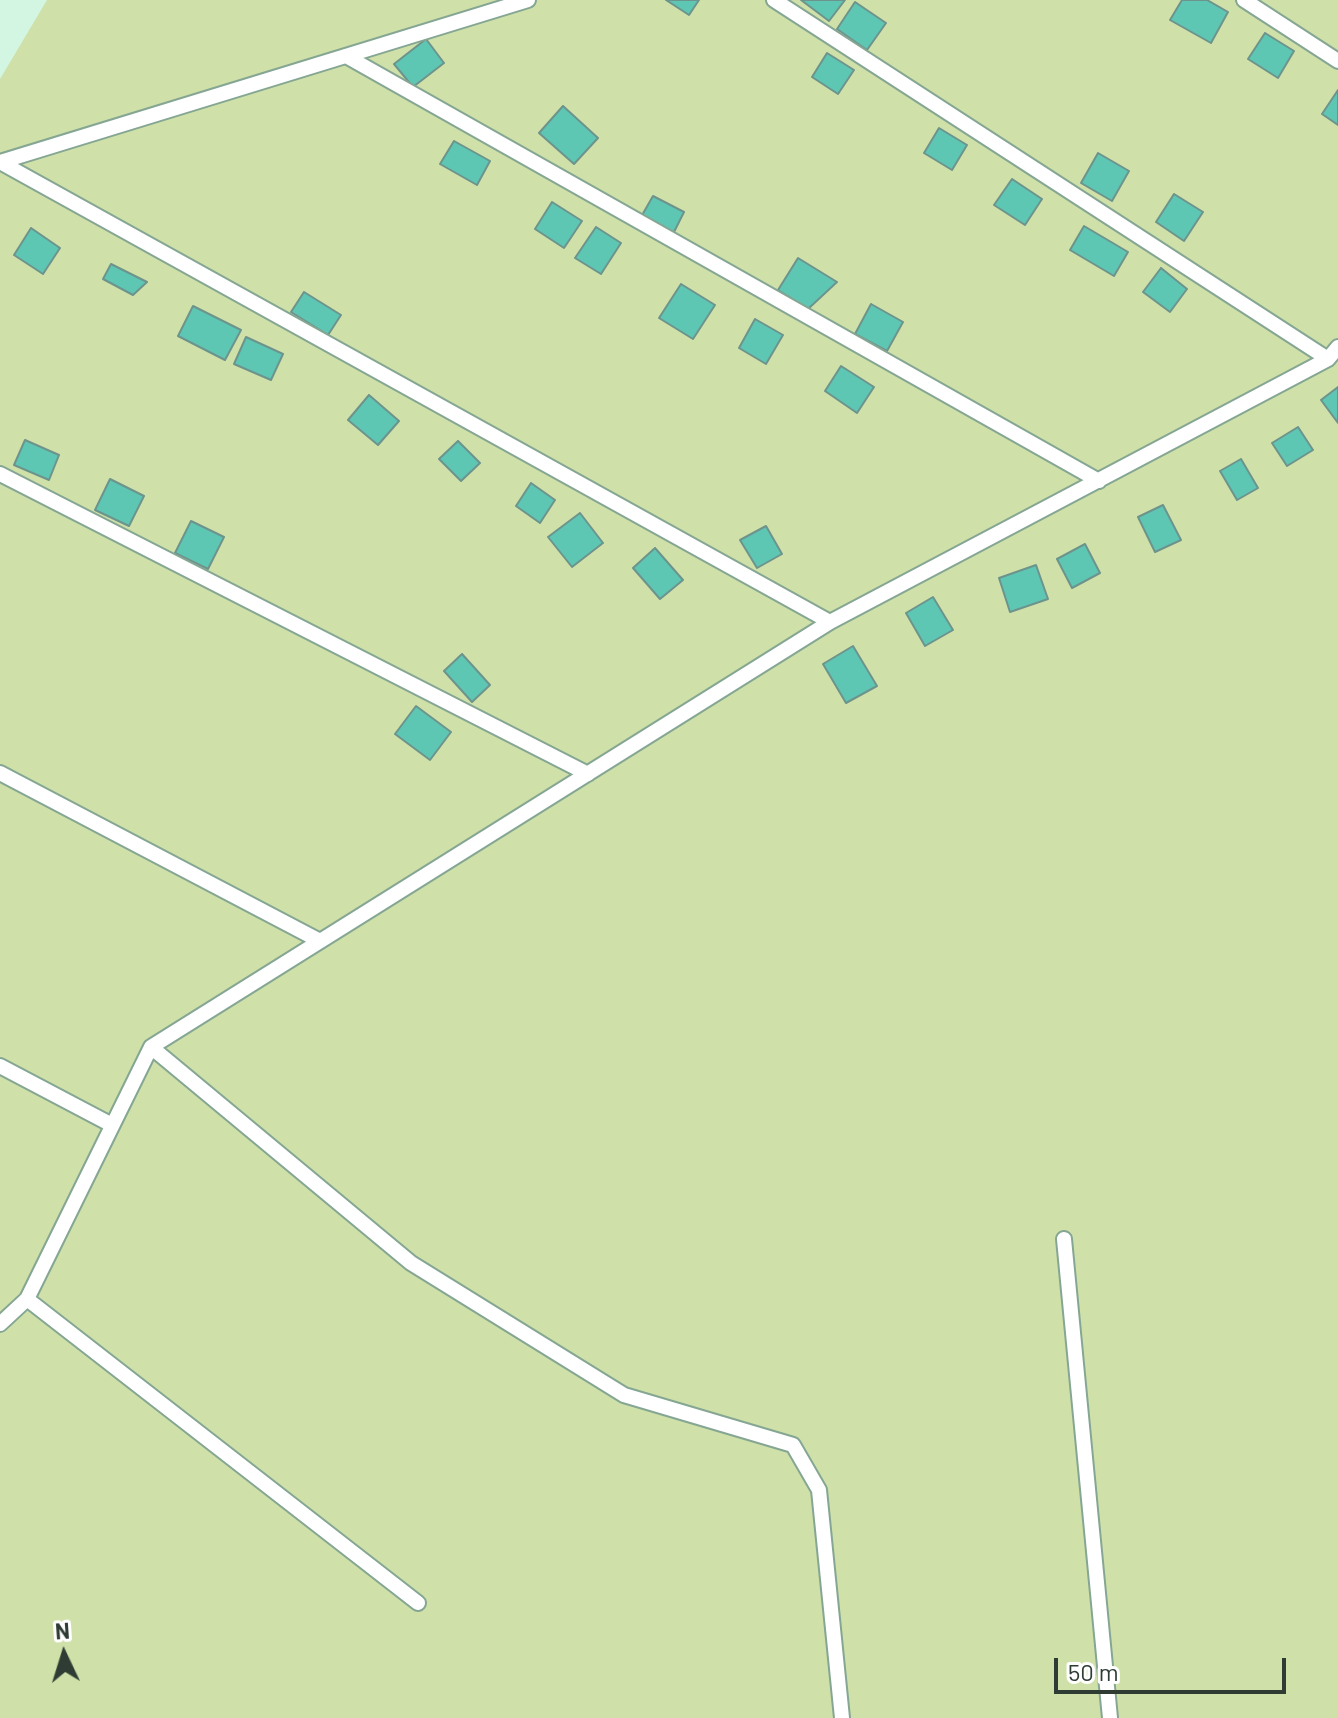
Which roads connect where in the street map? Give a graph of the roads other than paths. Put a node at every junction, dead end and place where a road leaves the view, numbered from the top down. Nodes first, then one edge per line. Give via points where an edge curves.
1 (528, 0) edge
2 (774, 0) edge
3 (1244, 0) edge
4 (346, 56) junction
5 (1338, 61) edge
6 (0, 162) edge
7 (1333, 353) edge
8 (0, 474) edge
9 (1099, 481) junction
10 (830, 622) junction
11 (0, 773) edge
12 (588, 774) junction
13 (320, 941) junction
14 (151, 1047) junction
15 (0, 1066) edge
16 (112, 1125) junction
17 (1064, 1239) dead end
18 (27, 1299) junction
19 (0, 1324) edge
20 (418, 1603) dead end
21 (842, 1718) edge
22 (1110, 1718) edge

1 - 4 lane
2 - 7 lane
3 - 5 lane
4 - 6 lane
4 - 9 lane
6 - 10 lane
7 - 9 lane
8 - 12 lane
9 - 10 lane
10 - 12 lane
11 - 13 lane
12 - 13 lane
13 - 14 lane
14 - 16 lane
14 - 21 lane via 411,1263 624,1395 793,1445 819,1490
15 - 16 lane
16 - 18 lane
17 - 22 lane
18 - 19 lane
18 - 20 lane

